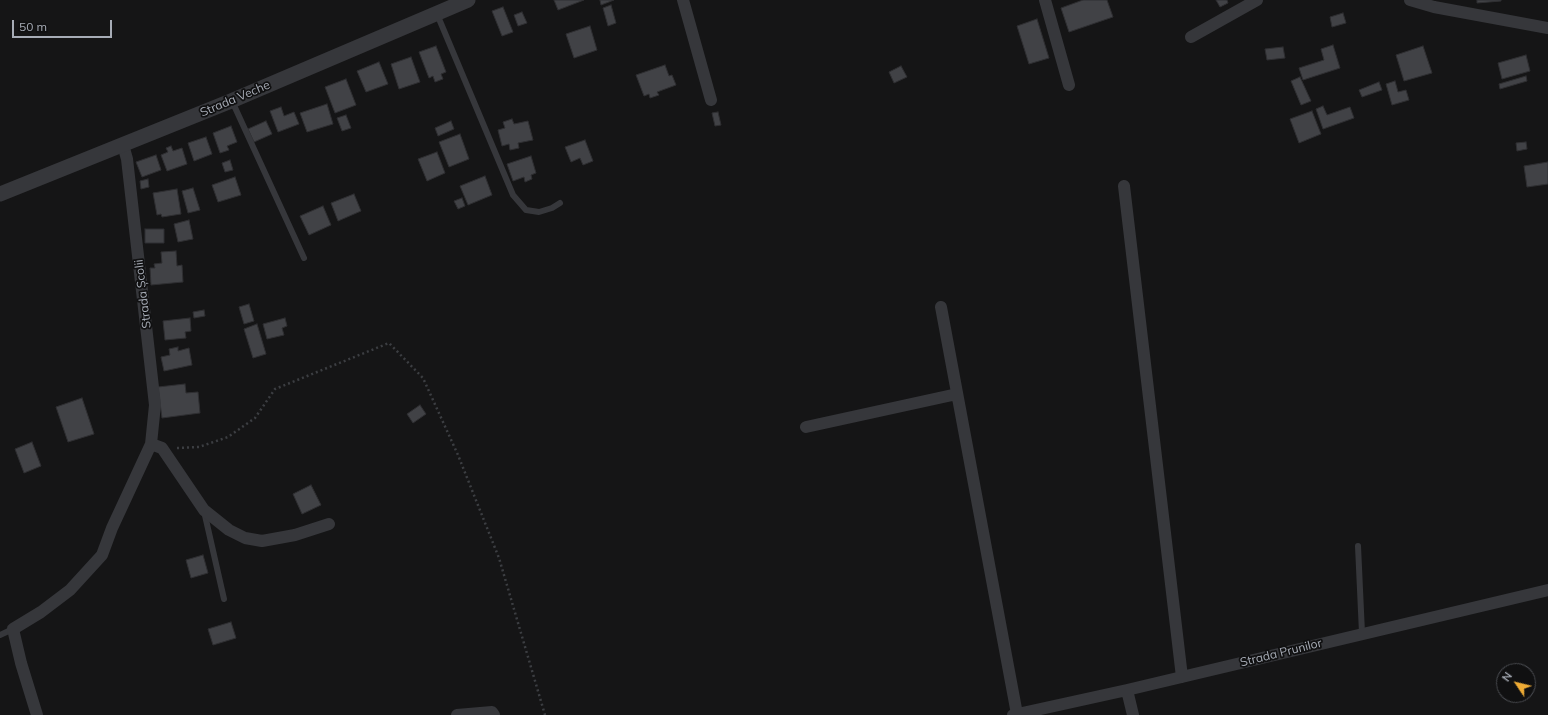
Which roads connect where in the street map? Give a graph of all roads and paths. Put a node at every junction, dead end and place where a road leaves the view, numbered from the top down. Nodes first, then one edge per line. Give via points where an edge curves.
1 (468, 0) edge
2 (682, 0) edge
3 (1045, 0) edge
4 (1410, 0) edge
5 (1251, 2) edge
6 (436, 13) junction
7 (1548, 28) edge
8 (1191, 37) dead end
9 (1069, 86) dead end
10 (711, 100) dead end
11 (231, 101) junction
12 (123, 145) junction
13 (1124, 186) dead end
14 (0, 194) edge
15 (560, 203) dead end
16 (304, 258) dead end
17 (941, 307) dead end
18 (957, 394) junction
19 (806, 427) dead end
20 (157, 446) junction
21 (204, 510) junction
22 (329, 524) dead end
23 (1358, 546) dead end
24 (1548, 590) edge
25 (224, 599) dead end
26 (13, 629) junction
27 (1362, 633) junction
28 (0, 635) edge
29 (1182, 677) junction
30 (1127, 690) junction
31 (37, 715) edge
32 (457, 715) edge
33 (494, 715) edge
34 (545, 715) edge
35 (1015, 715) edge
36 (1133, 715) edge

1 - 6 street, Strada Veche
2 - 10 street
3 - 9 street
4 - 7 street via 1434,7
5 - 8 street
6 - 11 street, Strada Veche
6 - 15 lane via 513,195 526,210 539,212
11 - 12 street, Strada Veche
11 - 16 lane
12 - 14 street, Strada Veche
12 - 20 street, Strada Școlii via 127,159 155,405
13 - 29 street
17 - 18 street
18 - 19 street
18 - 35 street
20 - 21 street
20 - 26 street, Strada Școlii via 112,528 102,555 70,590
20 - 34 path via 199,447 228,437 255,418 275,389 389,343 423,378 458,455 499,558
21 - 22 street via 229,530 245,538 262,541 295,535
21 - 25 lane
23 - 27 lane
24 - 27 street, Strada Prunilor
26 - 28 lane
26 - 31 street
27 - 29 street, Strada Prunilor
29 - 30 street, Strada Prunilor
30 - 35 street, Strada Prunilor
30 - 36 street
32 - 33 street via 492,712

